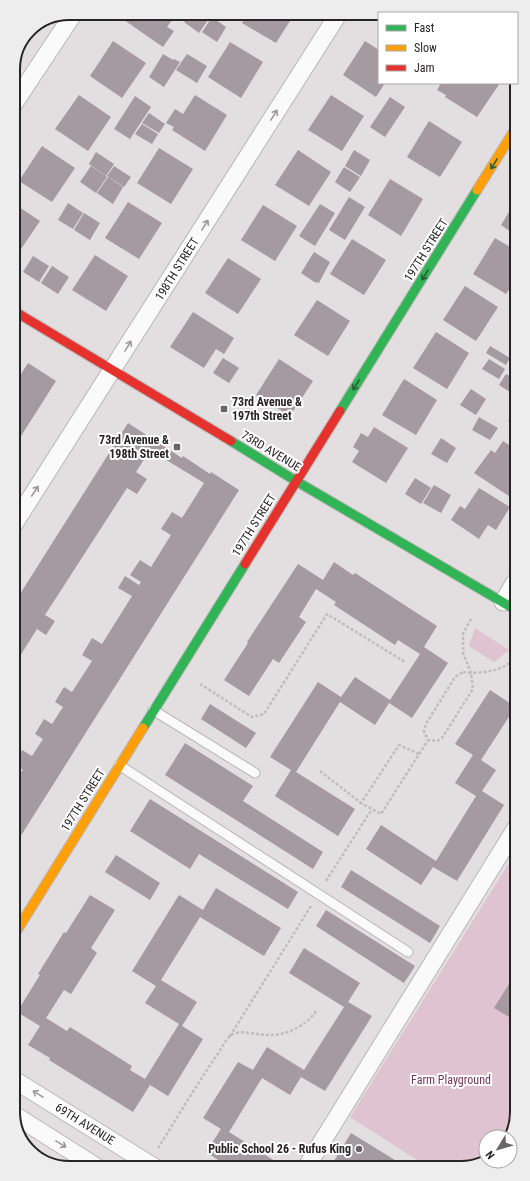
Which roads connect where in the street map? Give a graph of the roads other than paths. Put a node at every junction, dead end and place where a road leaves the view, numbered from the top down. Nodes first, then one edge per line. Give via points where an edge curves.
1 (69, 20) edge
2 (335, 20) edge
3 (20, 94) edge
4 (510, 137) edge
5 (20, 315) edge
6 (112, 370) junction
7 (296, 481) junction
8 (20, 515) edge
9 (509, 606) edge
10 (153, 710) junction
11 (118, 765) junction
12 (255, 773) dead end
13 (510, 838) edge
14 (20, 925) edge
15 (408, 952) dead end
16 (20, 1083) edge
17 (20, 1119) edge
18 (155, 1160) edge
19 (87, 1161) edge
20 (310, 1161) edge

1 - 3 street
6 -> 2 street, 198TH STREET
4 -> 7 street, 197TH STREET
5 - 6 street, 73RD AVENUE
6 - 7 street, 73RD AVENUE
8 -> 6 street, 198TH STREET
7 - 9 street, 73RD AVENUE
7 - 10 street, 197TH STREET
10 - 11 street, 197TH STREET
10 - 12 lane
11 - 14 street, 197TH STREET
11 - 15 lane
13 - 20 street
18 -> 16 street, 69TH AVENUE
17 -> 19 street

